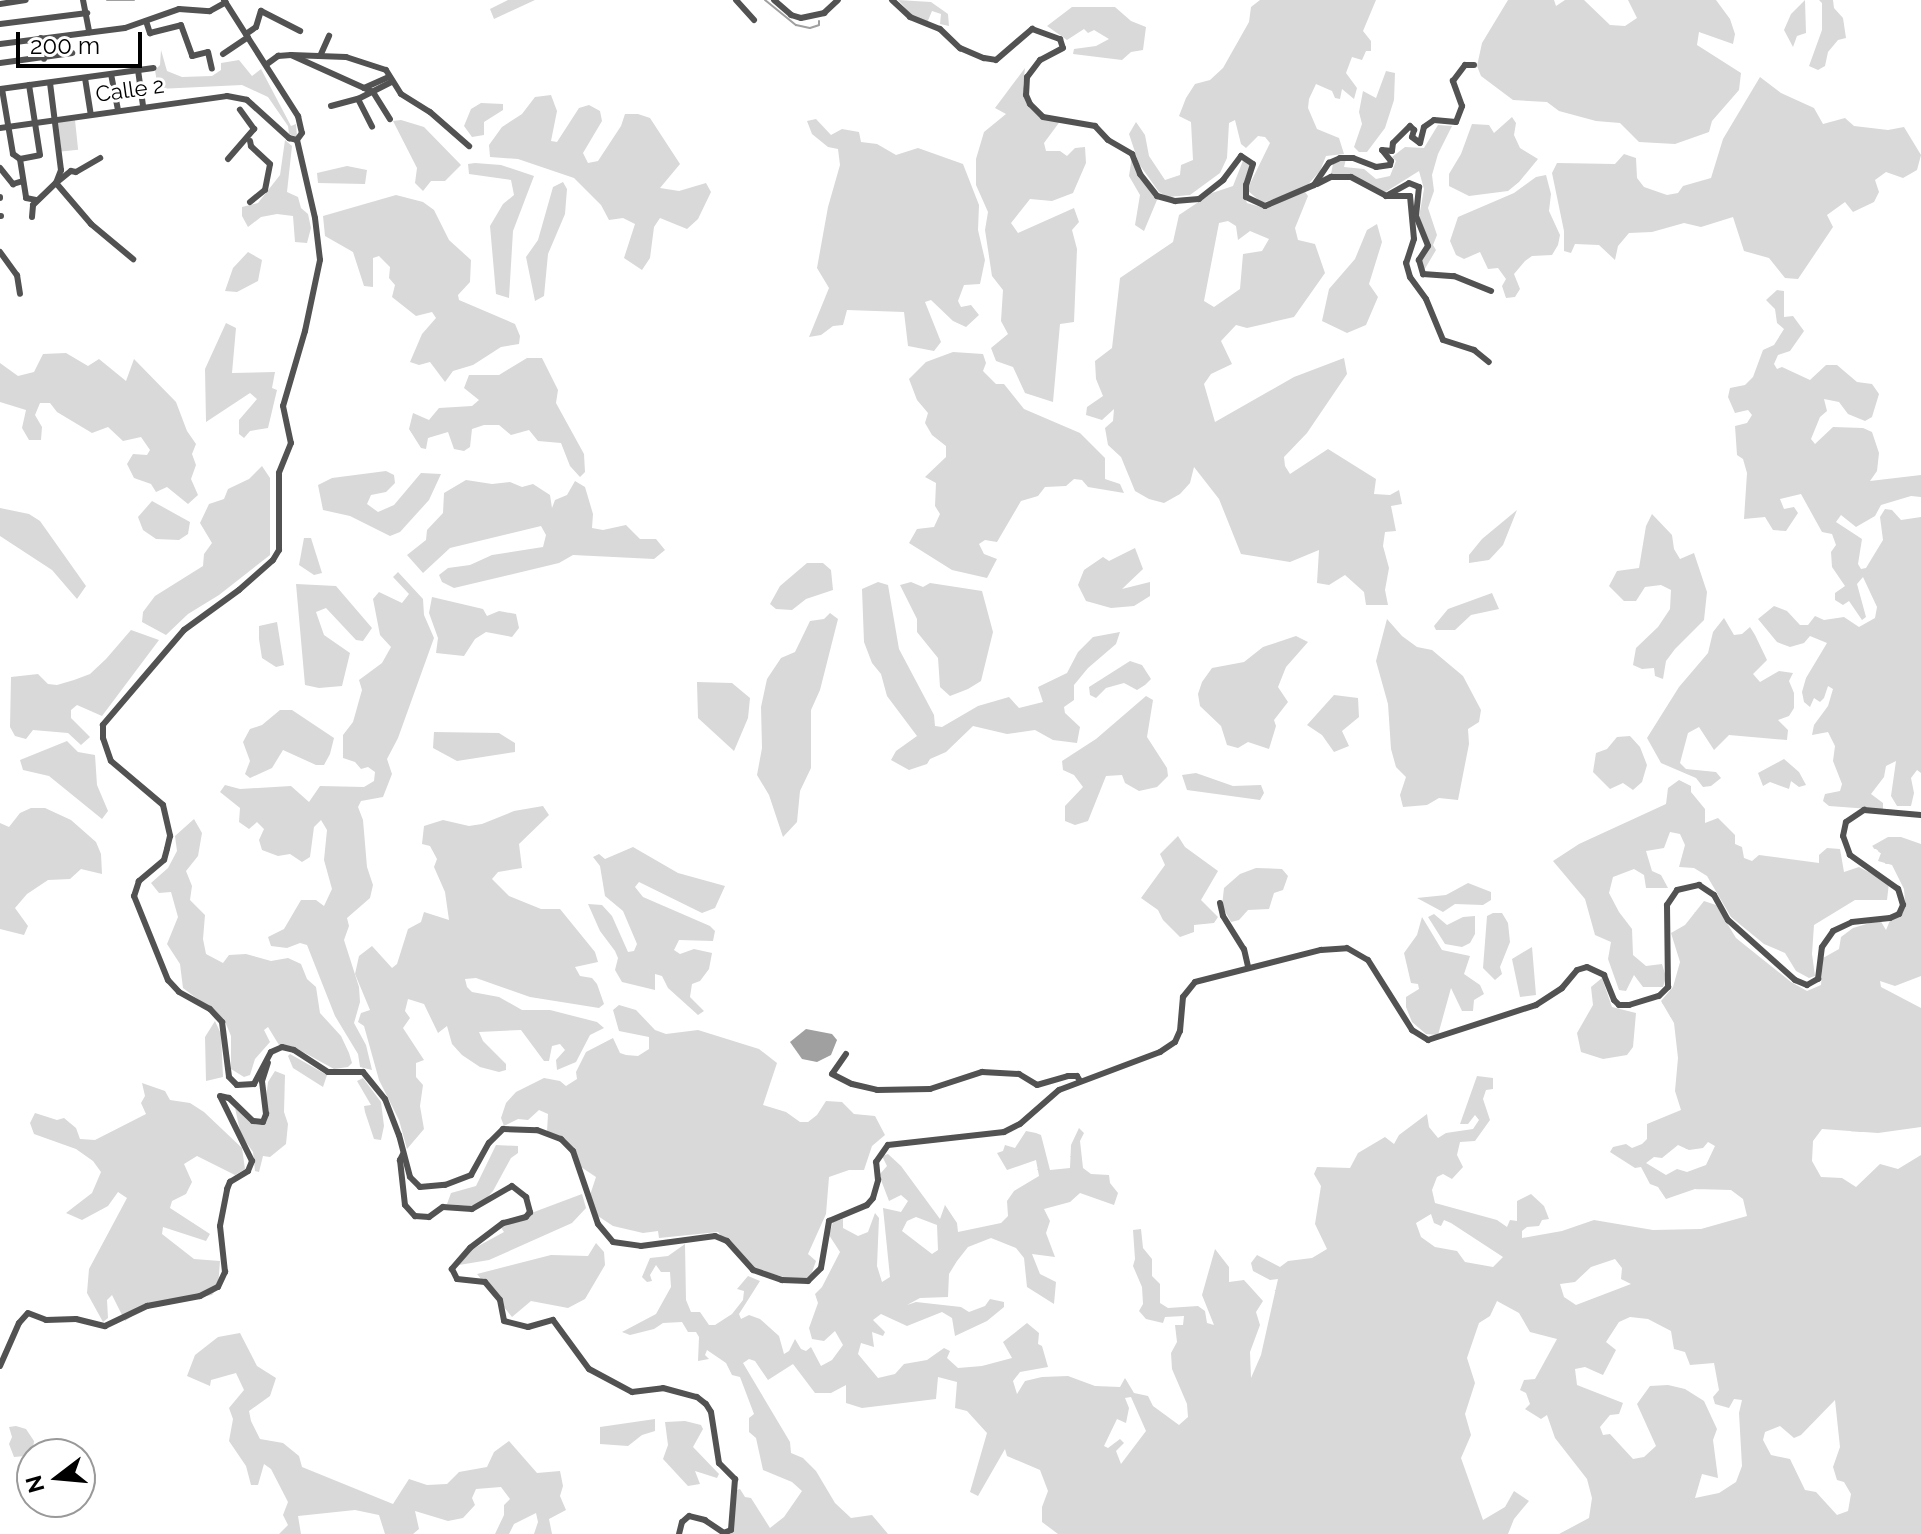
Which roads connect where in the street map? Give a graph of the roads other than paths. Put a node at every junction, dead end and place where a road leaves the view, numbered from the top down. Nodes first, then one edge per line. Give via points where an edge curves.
1 (27, 0) edge
2 (36, 0) edge
3 (83, 0) edge
4 (178, 0) edge
5 (736, 0) edge
6 (774, 0) edge
7 (838, 0) edge
8 (892, 0) edge
9 (225, 1) edge
10 (0, 4) edge
11 (179, 9) junction
12 (87, 13) junction
13 (754, 20) dead end
14 (146, 21) junction
15 (0, 24) edge
16 (300, 31) dead end
17 (89, 32) junction
18 (247, 36) junction
19 (329, 36) dead end
20 (41, 38) junction
21 (0, 44) edge
22 (72, 53) dead end
23 (223, 54) dead end
24 (321, 54) junction
25 (291, 55) junction
26 (44, 59) junction
27 (0, 63) edge
28 (267, 64) junction
29 (1474, 65) dead end
30 (154, 68) dead end
31 (212, 69) dead end
32 (138, 70) junction
33 (111, 74) junction
34 (85, 78) junction
35 (391, 79) junction
36 (50, 83) junction
37 (29, 85) junction
38 (364, 88) junction
39 (1, 89) edge
40 (373, 92) junction
41 (358, 99) junction
42 (143, 106) junction
43 (331, 106) dead end
44 (118, 110) junction
45 (240, 110) dead end
46 (91, 114) junction
47 (266, 117) junction
48 (56, 119) junction
49 (390, 119) dead end
50 (34, 122) junction
51 (8, 126) junction
52 (372, 127) dead end
53 (0, 128) edge
54 (297, 140) junction
55 (247, 142) junction
56 (469, 146) dead end
57 (100, 158) dead end
58 (20, 159) junction
59 (228, 159) dead end
60 (0, 168) edge
61 (23, 181) junction
62 (56, 183) junction
63 (1314, 185) junction
64 (1386, 196) junction
65 (36, 200) junction
66 (250, 202) dead end
67 (32, 217) dead end
68 (0, 252) edge
69 (133, 259) dead end
70 (1491, 291) dead end
71 (20, 294) dead end
72 (1489, 362) dead end
73 (1921, 815) edge
74 (1220, 903) dead end
75 (1248, 966) junction
76 (846, 1054) dead end
77 (268, 1059) junction
78 (1080, 1081) junction
79 (403, 1154) junction
80 (0, 1366) edge
81 (679, 1534) edge

1 - 2 street
1 - 10 street
3 - 12 street
4 - 11 street
5 - 13 street
6 - 7 street via 801,18 824,13
8 - 63 street via 910,17 940,29 960,48 984,58 996,60 1034,28 1060,39 1063,48 1040,60 1027,77 1030,104 1043,117 1089,122 1108,140 1127,148 1157,196 1199,199 1241,156 1253,164 1246,197 1259,205 1291,198
9 - 11 street via 210,11
9 - 18 street
11 - 14 street
12 - 15 street
12 - 17 street
14 - 17 street
14 - 31 street via 150,33 181,25 192,56 208,52
16 - 18 street via 261,11
17 - 20 street
18 - 23 street
18 - 28 street
19 - 24 street
20 - 21 street
20 - 26 street
22 - 26 street
24 - 25 street
24 - 35 street via 386,70
25 - 28 street
25 - 38 street
26 - 27 street
28 - 54 street via 298,116 302,133
29 - 63 street via 1465,65 1453,81 1462,106 1456,122 1429,123 1420,143 1410,126 1392,151 1382,150 1391,163 1383,167 1346,156 1333,161
30 - 32 street
32 - 33 street
32 - 42 street
33 - 34 street
33 - 44 street
34 - 36 street
34 - 46 street
35 - 38 street
35 - 40 street
35 - 56 street via 401,94
36 - 37 street
36 - 48 street
37 - 39 street
37 - 50 street
38 - 40 street
39 - 51 street
40 - 41 street
40 - 49 street
41 - 43 street
41 - 52 street
42 - 44 street, Calle 2
42 - 47 street, Calle 2 via 241,97
44 - 46 street, Calle 2
45 - 55 street via 254,126
46 - 48 street, Calle 2
47 - 54 street, Calle 2
47 - 55 street
48 - 50 street, Calle 2
48 - 62 street via 61,170
50 - 51 street, Calle 2
50 - 58 street via 40,155
51 - 53 street, Calle 2
51 - 58 street via 13,154
54 - 77 street via 319,239 318,278 283,406 291,443 279,473 280,539 273,560 184,630 103,725 111,761 152,792 168,821 164,860 134,890 168,980 220,1019 225,1063 235,1084 254,1084
55 - 59 street
55 - 66 street via 270,164 265,190
57 - 62 street
58 - 61 street
60 - 61 street via 13,184
61 - 65 street via 26,198
62 - 65 street
62 - 69 street via 91,224
63 - 64 street via 1331,177 1351,177
64 - 70 street via 1409,183 1419,187 1416,216 1428,246 1419,260 1423,274 1454,276
64 - 72 street via 1410,196 1414,239 1407,268 1440,335
65 - 67 street
68 - 71 street via 17,275
73 - 75 street via 1864,810 1846,822 1843,836 1850,855 1898,889 1902,910 1890,918 1852,922 1833,931 1822,947 1818,979 1807,985 1738,929 1714,895 1699,885 1677,890 1667,905 1668,987 1659,996 1629,1005 1614,1000 1604,975 1587,967 1536,1005 1428,1040 1412,1030 1359,951 1338,947
74 - 75 street
75 - 78 street via 1187,988 1180,1031 1170,1047
76 - 78 street via 832,1074 877,1090 930,1089 982,1072 1019,1074 1037,1085 1068,1076
77 - 79 street via 276,1048 288,1047 328,1072 363,1072 385,1099
77 - 80 street via 262,1081 263,1122 253,1121 220,1096 252,1161 227,1189 220,1226 225,1272 218,1287 147,1306 105,1326 28,1313
78 - 79 street via 1059,1090 1004,1132 888,1145 876,1162 873,1198 829,1221 821,1268 808,1281 782,1280 753,1270 727,1241 715,1236 641,1246 613,1242 598,1224 573,1151 561,1139 537,1130 503,1129 471,1175 432,1188 412,1181
79 - 81 street via 405,1205 415,1216 429,1217 443,1207 472,1209 512,1186 526,1197 526,1217 503,1223 452,1269 457,1279 485,1282 500,1300 504,1321 528,1327 553,1320 589,1369 632,1392 663,1388 706,1404 719,1463 735,1479 731,1530 724,1533 692,1516 682,1522

